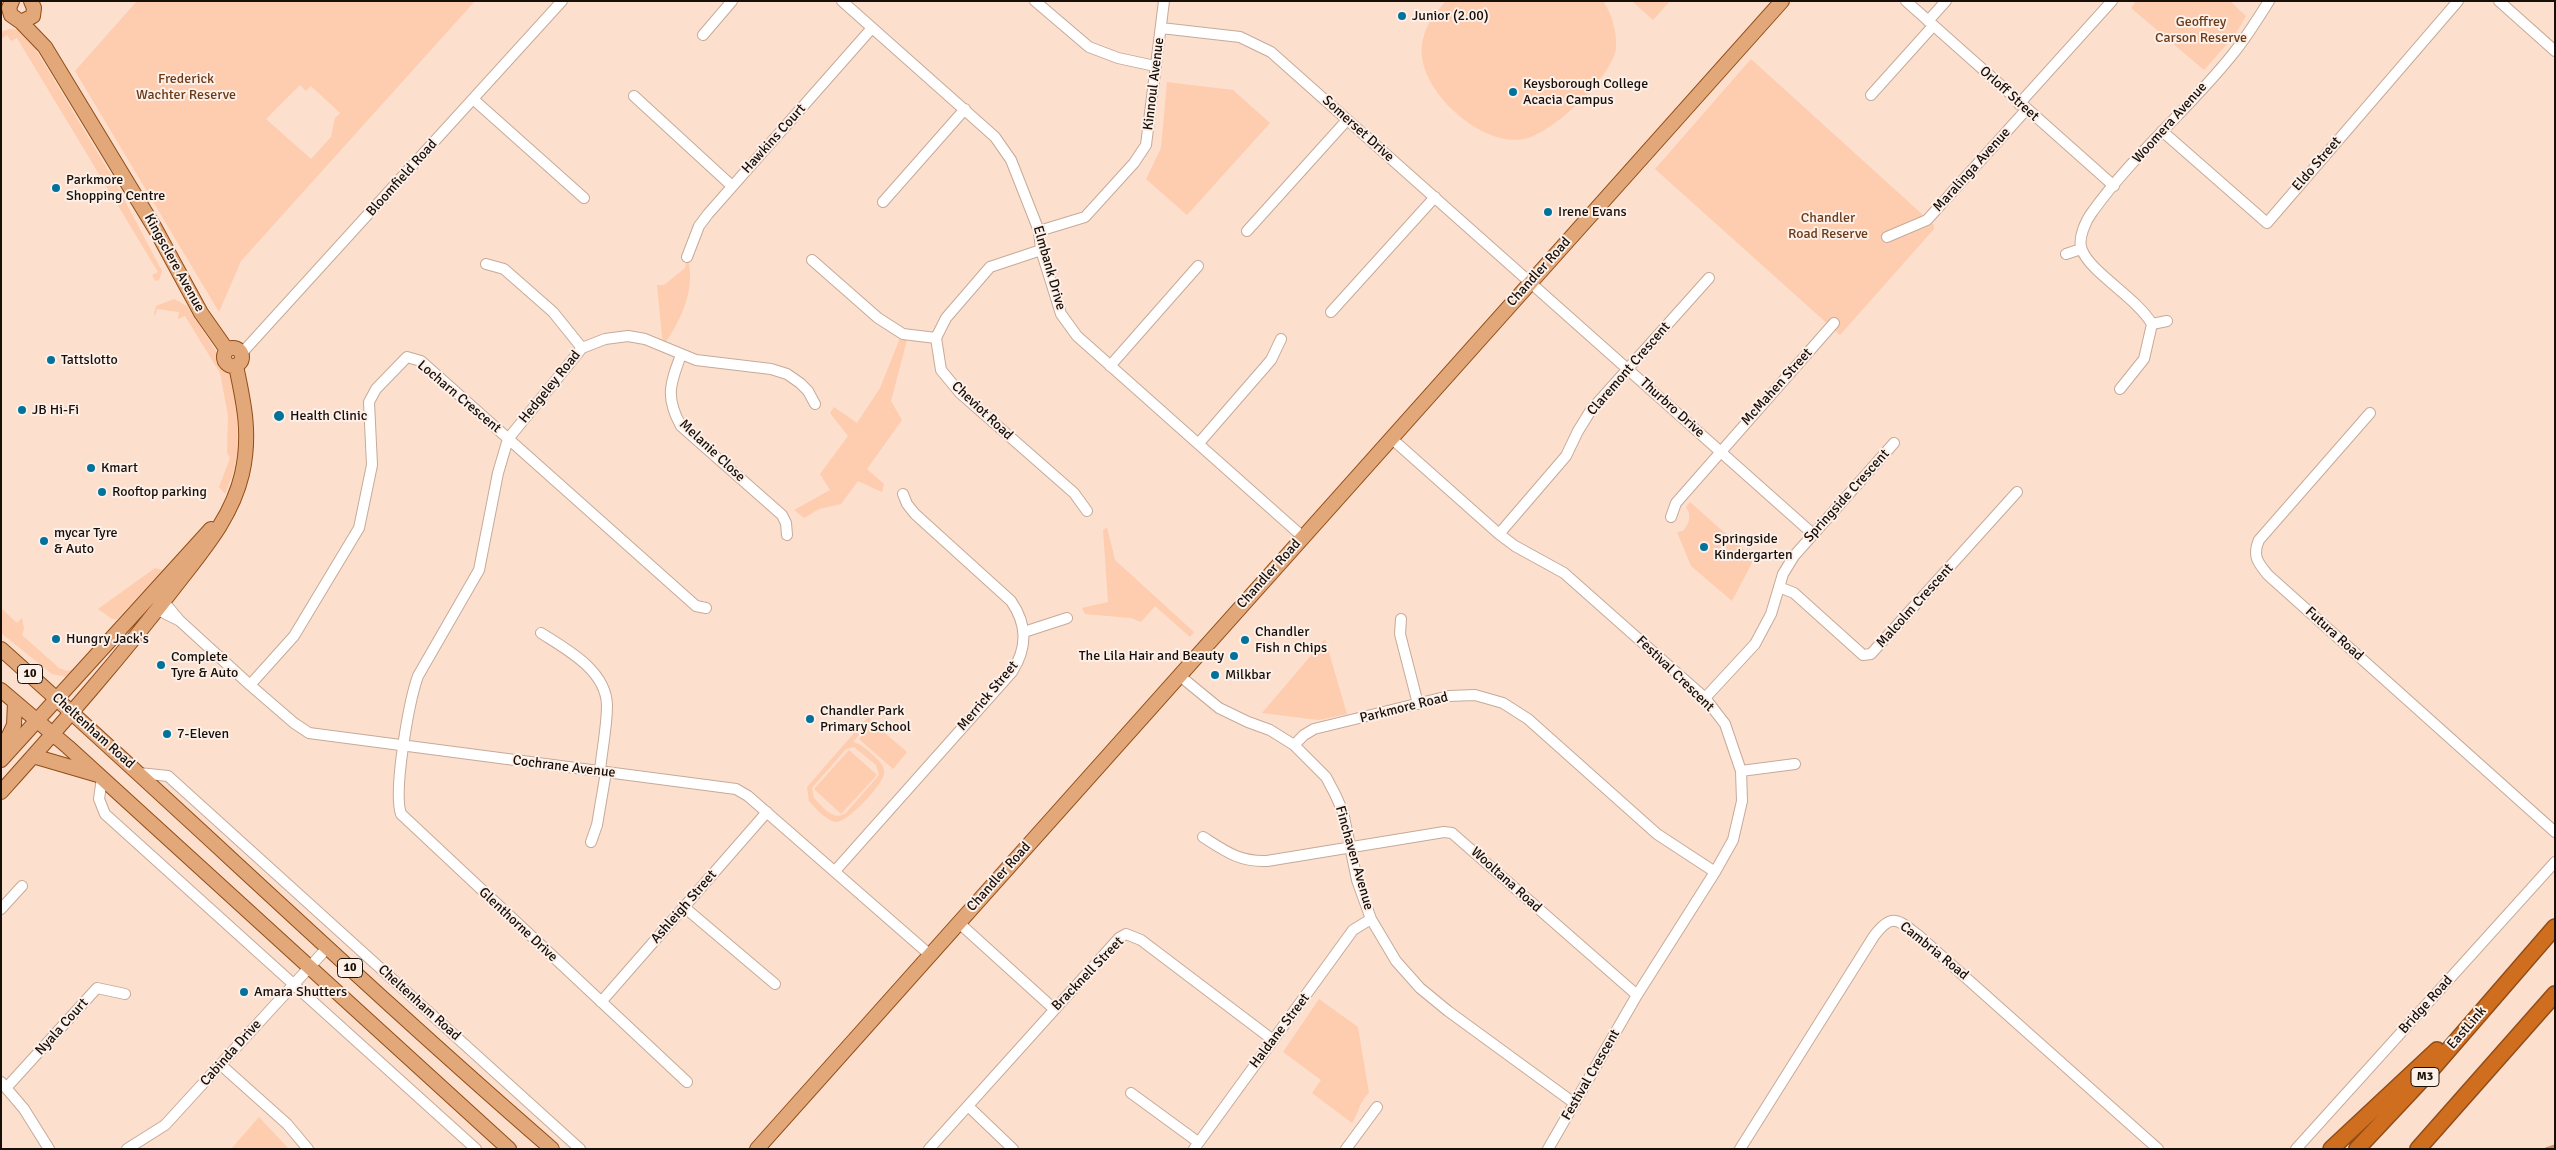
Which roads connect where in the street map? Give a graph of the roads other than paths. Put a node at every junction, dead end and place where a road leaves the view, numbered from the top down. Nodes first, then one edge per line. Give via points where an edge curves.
1 (562, 1) edge
2 (732, 1) edge
3 (842, 1) edge
4 (1035, 1) edge
5 (1164, 1) edge
6 (1782, 1) edge
7 (1906, 1) edge
8 (1946, 1) edge
9 (2112, 1) edge
10 (2269, 1) edge
11 (2458, 1) edge
12 (2499, 1) edge
13 (10, 2) edge
14 (32, 10) edge
15 (1930, 23) junction
16 (872, 28) junction
17 (1161, 28) junction
18 (703, 35) dead end
19 (2555, 51) edge
20 (1155, 66) junction
21 (1871, 95) dead end
22 (634, 96) dead end
23 (473, 99) junction
24 (2023, 107) junction
25 (965, 109) junction
26 (1347, 120) junction
27 (2162, 131) junction
28 (732, 186) junction
29 (2114, 186) junction
30 (1435, 197) junction
31 (584, 198) dead end
32 (883, 202) dead end
33 (1247, 230) dead end
34 (1039, 231) junction
35 (1887, 237) dead end
36 (2081, 249) junction
37 (1041, 250) junction
38 (2066, 254) dead end
39 (687, 257) dead end
40 (812, 260) dead end
41 (486, 264) dead end
42 (1198, 266) dead end
43 (1709, 278) dead end
44 (1530, 282) junction
45 (1331, 312) dead end
46 (2167, 321) dead end
47 (1834, 323) dead end
48 (2152, 324) junction
49 (936, 338) junction
50 (1280, 339) dead end
51 (582, 348) junction
52 (681, 355) junction
53 (239, 360) junction
54 (1110, 366) junction
55 (1628, 368) junction
56 (2120, 389) dead end
57 (815, 404) dead end
58 (2370, 413) dead end
59 (508, 438) junction
60 (1391, 438) junction
61 (1199, 443) junction
62 (1894, 443) dead end
63 (1720, 451) junction
64 (2017, 492) dead end
65 (903, 494) dead end
66 (1087, 511) dead end
67 (227, 512) junction
68 (1671, 517) dead end
69 (1500, 534) junction
70 (1813, 534) junction
71 (787, 535) dead end
72 (1303, 537) junction
73 (1779, 587) junction
74 (152, 593) junction
75 (161, 606) junction
76 (706, 608) dead end
77 (1067, 618) dead end
78 (1401, 619) dead end
79 (1024, 632) junction
80 (541, 633) dead end
81 (113, 638) junction
82 (1, 648) edge
83 (126, 650) junction
84 (1180, 676) junction
85 (250, 684) junction
86 (1, 690) edge
87 (1705, 698) junction
88 (58, 699) junction
89 (15, 702) junction
90 (1418, 704) junction
91 (72, 712) junction
92 (38, 721) junction
93 (53, 733) junction
94 (1294, 745) junction
95 (404, 746) junction
96 (1, 752) edge
97 (33, 756) junction
98 (1, 760) edge
99 (1795, 764) dead end
100 (1741, 770) junction
101 (603, 771) junction
102 (139, 773) junction
103 (100, 776) junction
104 (1, 792) edge
105 (767, 812) junction
106 (2555, 832) edge
107 (1203, 836) dead end
108 (591, 842) dead end
109 (1350, 848) junction
110 (2555, 862) edge
111 (835, 871) junction
112 (1715, 872) junction
113 (22, 886) dead end
114 (684, 907) junction
115 (1, 909) edge
116 (1371, 919) junction
117 (958, 922) junction
118 (2555, 927) edge
119 (327, 948) junction
120 (930, 954) junction
121 (309, 968) junction
122 (294, 984) junction
123 (775, 984) dead end
124 (125, 994) dead end
125 (2555, 994) edge
126 (1637, 995) junction
127 (601, 1002) junction
128 (2489, 1002) junction
129 (1054, 1009) junction
130 (1273, 1040) junction
131 (220, 1065) junction
132 (687, 1082) dead end
133 (4, 1085) edge
134 (2470, 1090) junction
135 (1131, 1093) dead end
136 (1574, 1103) junction
137 (968, 1106) junction
138 (1377, 1107) dead end
139 (1196, 1146) edge
140 (49, 1149) edge
141 (127, 1149) edge
142 (308, 1149) edge
143 (476, 1149) edge
144 (509, 1149) edge
145 (552, 1149) edge
146 (580, 1149) edge
147 (757, 1149) edge
148 (929, 1149) edge
149 (1013, 1149) edge
150 (1346, 1149) edge
151 (1548, 1149) edge
152 (1740, 1149) edge
153 (2158, 1149) edge
154 (2296, 1149) edge
155 (2331, 1149) edge
156 (2357, 1149) edge
157 (2418, 1149) edge
158 (2431, 1149) edge

1 - 23 street, Bloomfield Road
2 - 18 street
3 - 16 street, Elmbank Drive
4 - 20 street via 1089,47 1118,58
5 - 17 street, Kinnoul Avenue
6 - 44 main road, Chandler Road
7 - 15 street, Orloff Street
8 - 15 street
9 - 24 street, Maralinga Avenue
10 - 27 street, Woomera Avenue via 2232,55
11 - 27 street, Eldo Street via 2267,223
12 - 19 street
13 - 14 main road, Kingsclere Avenue via 11,15
14 - 53 main road, Kingsclere Avenue via 45,47 156,230 201,313 228,350 224,355 225,362
15 - 21 street
15 - 24 street, Orloff Street
16 - 25 street, Elmbank Drive
16 - 28 street, Hawkins Court
17 - 20 street, Kinnoul Avenue
17 - 26 street, Somerset Drive via 1240,37 1271,52
20 - 34 street, Kinnoul Avenue via 1146,145 1134,163 1085,217
22 - 28 street
23 - 31 street
23 - 53 street, Bloomfield Road
24 - 29 street, Orloff Street
24 - 35 street, Maralinga Avenue via 1927,220
25 - 32 street
25 - 34 street, Elmbank Drive via 995,137 1011,160
26 - 30 street, Somerset Drive
26 - 33 street
27 - 29 street, Woomera Avenue
28 - 39 street, Hawkins Court via 699,226
29 - 36 street, Woomera Avenue via 2092,212 2081,237
30 - 44 street, Somerset Drive
30 - 45 street
34 - 37 street, Elmbank Drive
36 - 38 street
36 - 48 street via 2088,261 2144,311
37 - 49 street via 990,267 946,318
37 - 54 street, Elmbank Drive via 1061,314 1077,336
40 - 49 street via 878,318 903,334
41 - 51 street via 504,269 511,275 553,312
42 - 54 street
43 - 55 street, Claremont Crescent
44 - 55 street, Thurbro Drive
44 - 60 main road, Chandler Road
46 - 48 street
47 - 63 street, McMahen Street
48 - 56 street via 2144,359
49 - 66 street, Cheviot Road via 942,370 960,393 1074,494
50 - 61 street via 1272,360
51 - 52 street, Hedgeley Road via 605,339 628,336 645,339
51 - 59 street, Hedgeley Road
52 - 57 street, Hedgeley Road via 718,363 771,368 787,374 808,391
52 - 71 street, Melanie Close via 669,397 681,426 782,515
53 - 67 main road via 247,445 241,476
54 - 61 street, Elmbank Drive
55 - 63 street, Thurbro Drive
55 - 69 street, Claremont Crescent via 1591,410 1566,456
58 - 106 street, Futura Road via 2259,540 2254,550 2257,561 2268,575
59 - 76 street, Locharn Crescent via 696,606
59 - 85 street, Locharn Crescent via 421,361 407,356 369,402 372,465 359,528 303,623
59 - 95 street, Hedgeley Road via 478,570 418,676 412,693
60 - 69 street, Festival Crescent
60 - 72 main road, Chandler Road
61 - 72 street, Elmbank Drive
62 - 70 street, Springside Crescent
63 - 68 street, McMahen Street via 1676,503
63 - 70 street, Thurbro Drive
64 - 73 street, Malcolm Crescent via 1872,654 1863,655 1794,593
65 - 79 street, Merrick Street via 915,514 1011,600 1020,614
67 - 74 main road
67 - 75 main road via 208,546
69 - 87 street, Festival Crescent via 1564,573
70 - 73 street, Springside Crescent via 1794,556
72 - 84 main road, Chandler Road
73 - 87 street, Springside Crescent via 1771,614 1755,644
74 - 75 main road
74 - 81 main road
75 - 83 main road
75 - 85 street, Cochrane Avenue
77 - 79 street
78 - 90 street via 1400,634
79 - 111 street, Merrick Street via 1024,646 1012,672
80 - 101 street via 577,657 600,681 607,703
81 - 83 main road
81 - 88 main road
82 - 88 main road, Cheltenham Road / 10
83 - 91 main road
84 - 94 street via 1219,708 1270,730
84 - 117 main road, Chandler Road
85 - 95 street, Cochrane Avenue via 294,724 309,733
86 - 89 main road, Cheltenham Road / 10
87 - 100 street, Festival Crescent via 1725,724
88 - 91 main road, Cheltenham Road / 10
88 - 92 main road
89 - 92 main road, Cheltenham Road / 10
89 - 96 main road via 14,725
90 - 94 street, Parkmore Road via 1314,729
90 - 112 street, Parkmore Road via 1463,694 1493,700 1516,710 1651,829
91 - 93 main road
91 - 102 main road, Cheltenham Road / 10
92 - 93 main road, Cheltenham Road / 10
92 - 98 main road
93 - 97 main road
93 - 103 main road, Cheltenham Road / 10
94 - 109 street, Finchaven Avenue via 1326,777 1343,812
95 - 101 street, Cochrane Avenue
95 - 127 street, Glenthorne Drive via 398,805 401,814
97 - 103 main road
97 - 104 main road
99 - 100 street
100 - 112 street, Festival Crescent via 1742,801 1733,840
101 - 105 street, Cochrane Avenue via 736,789
101 - 108 street via 597,825
102 - 119 main road, Cheltenham Road / 10
102 - 146 street, Cheltenham Road via 168,776
103 - 121 main road, Cheltenham Road / 10
103 - 122 street, Cheltenham Road via 99,799 105,814
105 - 111 street, Cochrane Avenue
105 - 114 street, Ashleigh Street
107 - 109 street, Wooltana Road via 1225,852 1248,862
109 - 116 street, Finchaven Avenue
109 - 126 street, Wooltana Road via 1452,833
110 - 154 street, Bridge Road
111 - 120 street, Cochrane Avenue
112 - 126 street, Festival Crescent
113 - 115 street
114 - 123 street
114 - 127 street, Ashleigh Street
116 - 130 street, Haldane Street via 1353,930
116 - 136 street, Finchaven Avenue via 1396,961 1420,988
117 - 120 main road, Chandler Road
117 - 129 street
118 - 128 highway, EastLink / M3
119 - 121 street, Cabinda Drive
119 - 145 main road, Cheltenham Road / 10
120 - 147 main road, Chandler Road
121 - 122 street, Cabinda Drive
121 - 144 main road, Cheltenham Road / 10
122 - 131 street, Cabinda Drive
122 - 143 street, Cheltenham Road
124 - 133 street, Nyala Court via 97,988
125 - 134 highway
126 - 136 street, Festival Crescent
127 - 132 street, Glenthorne Drive
128 - 155 highway
128 - 156 highway, EastLink / M3
129 - 130 street, Bracknell Street via 1126,934 1141,940
129 - 137 street, Bracknell Street
130 - 139 street, Haldane Street
131 - 141 street, Cabinda Drive via 164,1125
131 - 142 street via 287,1124
133 - 140 street
134 - 157 highway
134 - 158 highway
135 - 139 street
136 - 151 street, Festival Crescent
137 - 148 street, Bracknell Street
137 - 149 street
138 - 150 street
152 - 153 street, Cambria Road via 1874,936 1882,925 1892,920 1900,921 1918,935

